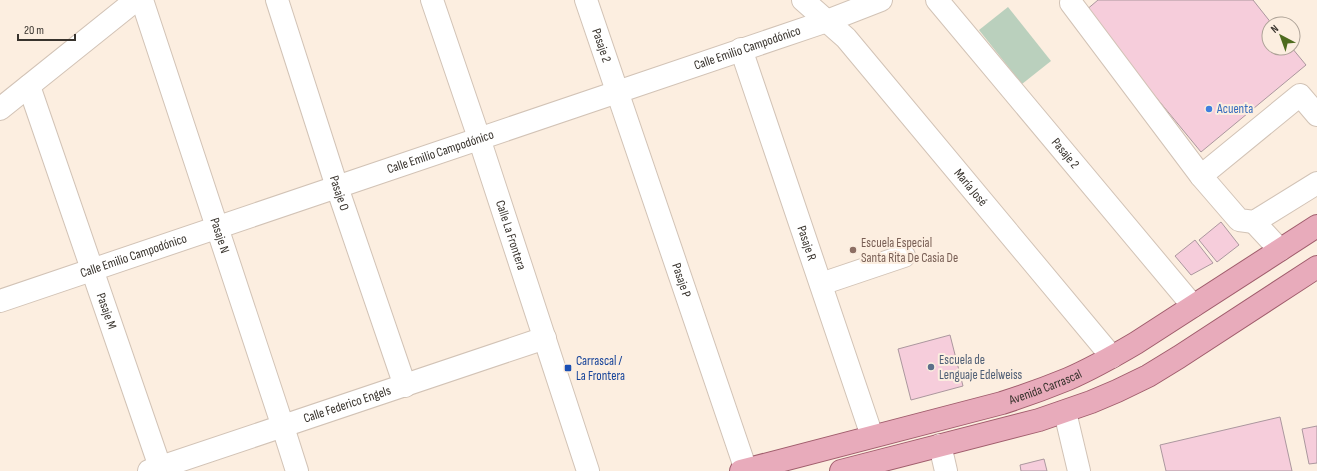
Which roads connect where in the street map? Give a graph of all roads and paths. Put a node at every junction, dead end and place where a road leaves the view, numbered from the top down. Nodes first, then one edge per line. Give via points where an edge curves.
1 (136, 0) edge
2 (142, 0) edge
3 (277, 0) edge
4 (432, 0) edge
5 (586, 0) edge
6 (803, 0) edge
7 (881, 0) edge
8 (937, 0) edge
9 (1071, 3) dead end
10 (827, 21) junction
11 (741, 49) junction
12 (29, 86) junction
13 (616, 92) junction
14 (0, 109) edge
15 (1317, 115) edge
16 (479, 138) junction
17 (1202, 176) junction
18 (1317, 183) edge
19 (337, 187) junction
20 (1254, 222) junction
21 (1317, 226) edge
22 (218, 227) junction
23 (1280, 250) junction
24 (904, 256) dead end
25 (1317, 267) edge
26 (92, 270) junction
27 (821, 284) junction
28 (0, 302) edge
29 (1193, 306) junction
30 (545, 338) junction
31 (1112, 357) junction
32 (404, 386) junction
33 (1065, 412) junction
34 (283, 426) junction
35 (872, 436) junction
36 (940, 446) junction
37 (154, 469) edge
38 (744, 470) edge
39 (297, 471) edge
40 (588, 471) edge
41 (841, 471) edge
42 (946, 471) edge
43 (1079, 471) edge

1 - 12 street
2 - 22 street, Pasaje N
3 - 19 street, Pasaje O
4 - 16 street, Calle La Frontera
5 - 13 street, Pasaje 2
6 - 10 street, María José
7 - 10 street, Calle Emilio Campodónico
8 - 29 street, Pasaje 2
9 - 17 street
10 - 11 street, Calle Emilio Campodónico
10 - 31 street, María José via 846,38
11 - 13 street, Calle Emilio Campodónico
11 - 27 street, Pasaje R
12 - 14 street
12 - 26 street, Pasaje M
13 - 16 street, Calle Emilio Campodónico
13 - 38 street, Pasaje P
15 - 17 street via 1300,95
16 - 19 street, Calle Emilio Campodónico
16 - 30 street, Calle La Frontera
17 - 20 street via 1239,220
18 - 20 street
19 - 22 street, Calle Emilio Campodónico
19 - 32 street, Pasaje O
20 - 23 street
21 - 23 main road, Avenida Carrascal
22 - 26 street, Calle Emilio Campodónico
22 - 34 street, Pasaje N
23 - 29 main road, Avenida Carrascal
24 - 27 street
25 - 33 main road, Avenida Carrascal via 1148,376
26 - 28 street, Calle Emilio Campodónico
26 - 37 street, Pasaje M
27 - 35 street, Pasaje R
29 - 31 main road, Avenida Carrascal
30 - 32 street, Calle Federico Engels
30 - 40 street, Calle La Frontera
31 - 35 main road, Avenida Carrascal via 1036,392
32 - 34 street, Calle Federico Engels
33 - 36 main road, Avenida Carrascal
33 - 43 street
34 - 37 street, Calle Federico Engels
34 - 39 street, Pasaje N
35 - 38 main road, Avenida Carrascal
36 - 41 main road, Avenida Carrascal
36 - 42 street

